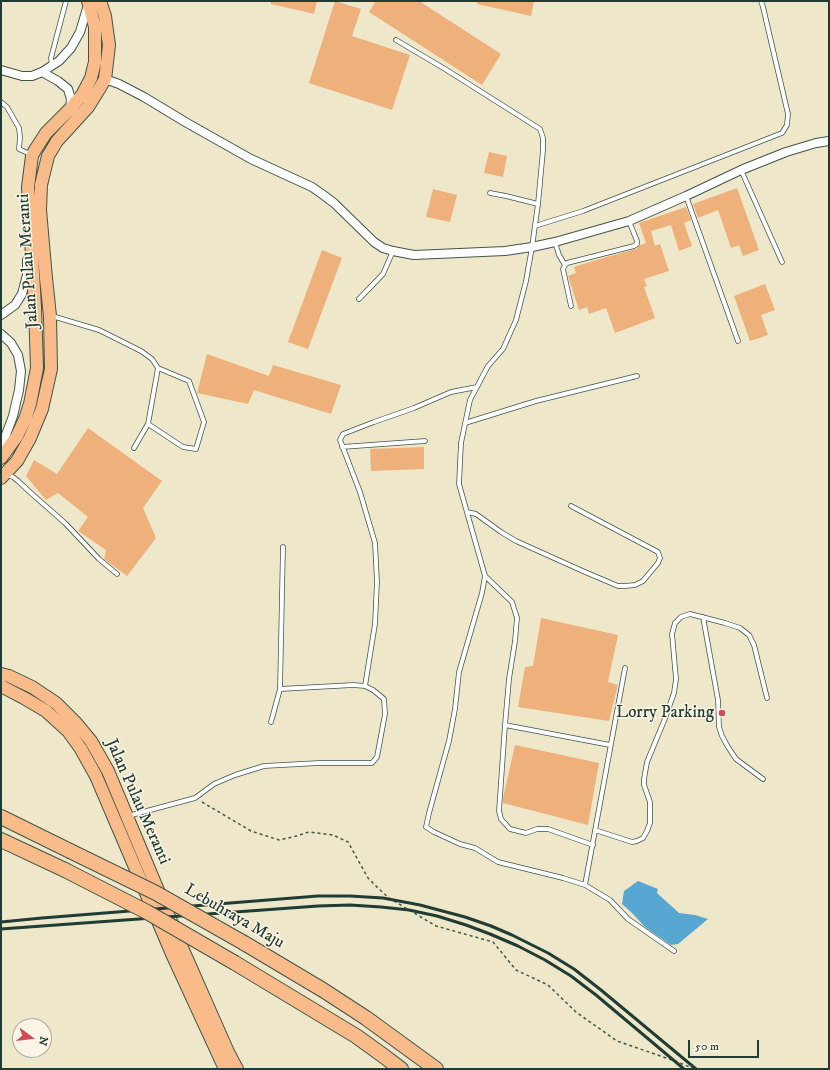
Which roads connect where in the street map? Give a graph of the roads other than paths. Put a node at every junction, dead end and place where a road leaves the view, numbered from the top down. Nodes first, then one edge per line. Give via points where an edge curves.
1 (66, 1) edge
2 (92, 1) edge
3 (761, 1) edge
4 (396, 40) dead end
5 (52, 65) junction
6 (1, 70) edge
7 (42, 72) junction
8 (105, 79) junction
9 (1, 102) edge
10 (70, 109) junction
11 (829, 141) edge
12 (32, 156) junction
13 (742, 170) junction
14 (490, 193) dead end
15 (686, 196) junction
16 (538, 204) junction
17 (629, 221) junction
18 (30, 222) junction
19 (535, 226) junction
20 (555, 242) junction
21 (532, 247) junction
22 (393, 251) junction
23 (782, 262) dead end
24 (564, 266) junction
25 (359, 299) dead end
26 (571, 306) dead end
27 (1, 315) edge
28 (50, 316) junction
29 (1, 334) edge
30 (738, 341) dead end
31 (158, 368) junction
32 (637, 376) dead end
33 (477, 387) junction
34 (465, 423) junction
35 (148, 424) junction
36 (425, 441) dead end
37 (342, 447) junction
38 (1, 448) edge
39 (134, 448) dead end
40 (1, 458) edge
41 (3, 476) edge
42 (571, 506) dead end
43 (467, 512) junction
44 (283, 547) dead end
45 (117, 574) dead end
46 (485, 576) junction
47 (703, 617) junction
48 (625, 668) dead end
49 (1, 674) edge
50 (1, 686) edge
51 (365, 686) junction
52 (280, 689) junction
53 (767, 698) dead end
54 (271, 722) dead end
55 (505, 725) junction
56 (610, 745) junction
57 (763, 779) dead end
58 (127, 816) junction
59 (1, 817) edge
60 (595, 830) junction
61 (1, 840) edge
62 (593, 845) junction
63 (585, 885) junction
64 (674, 951) dead end
65 (225, 1069) edge
66 (237, 1069) edge
67 (401, 1069) edge
68 (436, 1069) edge

1 - 5 lane via 51,58
2 - 5 street via 71,48
2 - 8 main road, Jalan Pulau Meranti via 105,16 109,45
2 - 10 main road, Jalan Pulau Meranti via 95,62 82,96
3 - 19 lane via 788,114 787,125 782,133 590,209
4 - 16 lane via 540,129 543,150
5 - 7 street
6 - 7 street via 22,76
7 - 10 street via 68,89
8 - 22 street via 144,97 251,159 312,187 334,203 374,242
8 - 28 main road, Jalan Pulau Meranti via 88,107 51,151 41,185 40,210
9 - 12 lane via 7,107 19,128 18,149
10 - 12 main road, Jalan Pulau Meranti via 46,133
11 - 13 street via 786,152
12 - 18 main road, Jalan Pulau Meranti via 28,187
13 - 15 street
13 - 23 lane
14 - 16 lane
15 - 17 street
15 - 30 lane
16 - 19 lane
17 - 20 street
17 - 24 lane via 637,244 567,263
18 - 27 street via 27,275 22,294 15,305
18 - 40 main road, Jalan Pulau Meranti via 37,368 26,420
19 - 21 lane
20 - 21 street
20 - 24 lane
21 - 22 street via 505,251 414,255
21 - 33 lane via 516,320 503,349 488,366
22 - 25 lane via 383,274
24 - 26 lane
28 - 31 lane via 99,330 141,351 152,359
28 - 41 main road, Jalan Pulau Meranti via 51,369 42,409 17,461
29 - 38 street via 11,343 18,356 21,371 13,416
31 - 35 lane
31 - 35 lane via 189,381 204,422 196,449 183,447
32 - 34 lane via 536,401
33 - 34 lane via 470,400
33 - 37 lane via 450,392 343,434 340,440
34 - 43 lane via 461,443 459,484
35 - 39 lane
36 - 37 lane
37 - 51 lane via 360,492 375,543 375,624
41 - 45 lane via 14,477 65,522 99,559
42 - 43 lane via 658,552 658,563 643,581 635,585 618,586 516,541 476,514
43 - 46 lane
44 - 52 lane
46 - 55 lane via 512,602 517,618
46 - 63 lane via 459,672 449,741 426,827 460,844 475,848 498,862
47 - 53 lane via 740,628 749,635 754,645
47 - 57 lane via 722,736 736,759
47 - 60 lane via 690,614 681,617 675,623 672,634 676,679 674,693 647,762 644,785 650,802 650,823 647,831 643,838 632,842
48 - 56 lane
49 - 58 main road, Jalan Pulau Meranti via 32,687 56,703 76,723 92,742 108,771
50 - 65 main road, Jalan Pulau Meranti via 46,711 68,731 81,749 96,776 172,954
51 - 52 lane
51 - 58 lane via 384,699 385,714 377,757 372,763 264,766 214,784 195,798
52 - 54 lane
55 - 56 lane
55 - 62 lane via 498,811 501,819 510,829 526,833 537,829 548,830
56 - 60 lane
58 - 66 main road, Jalan Pulau Meranti via 183,950
59 - 68 highway, Lebuhraya Maju, bridge via 156,893 244,943 366,1018
60 - 62 lane
61 - 67 highway, bridge via 147,912 356,1036
62 - 63 lane
63 - 64 lane via 610,900 628,919

